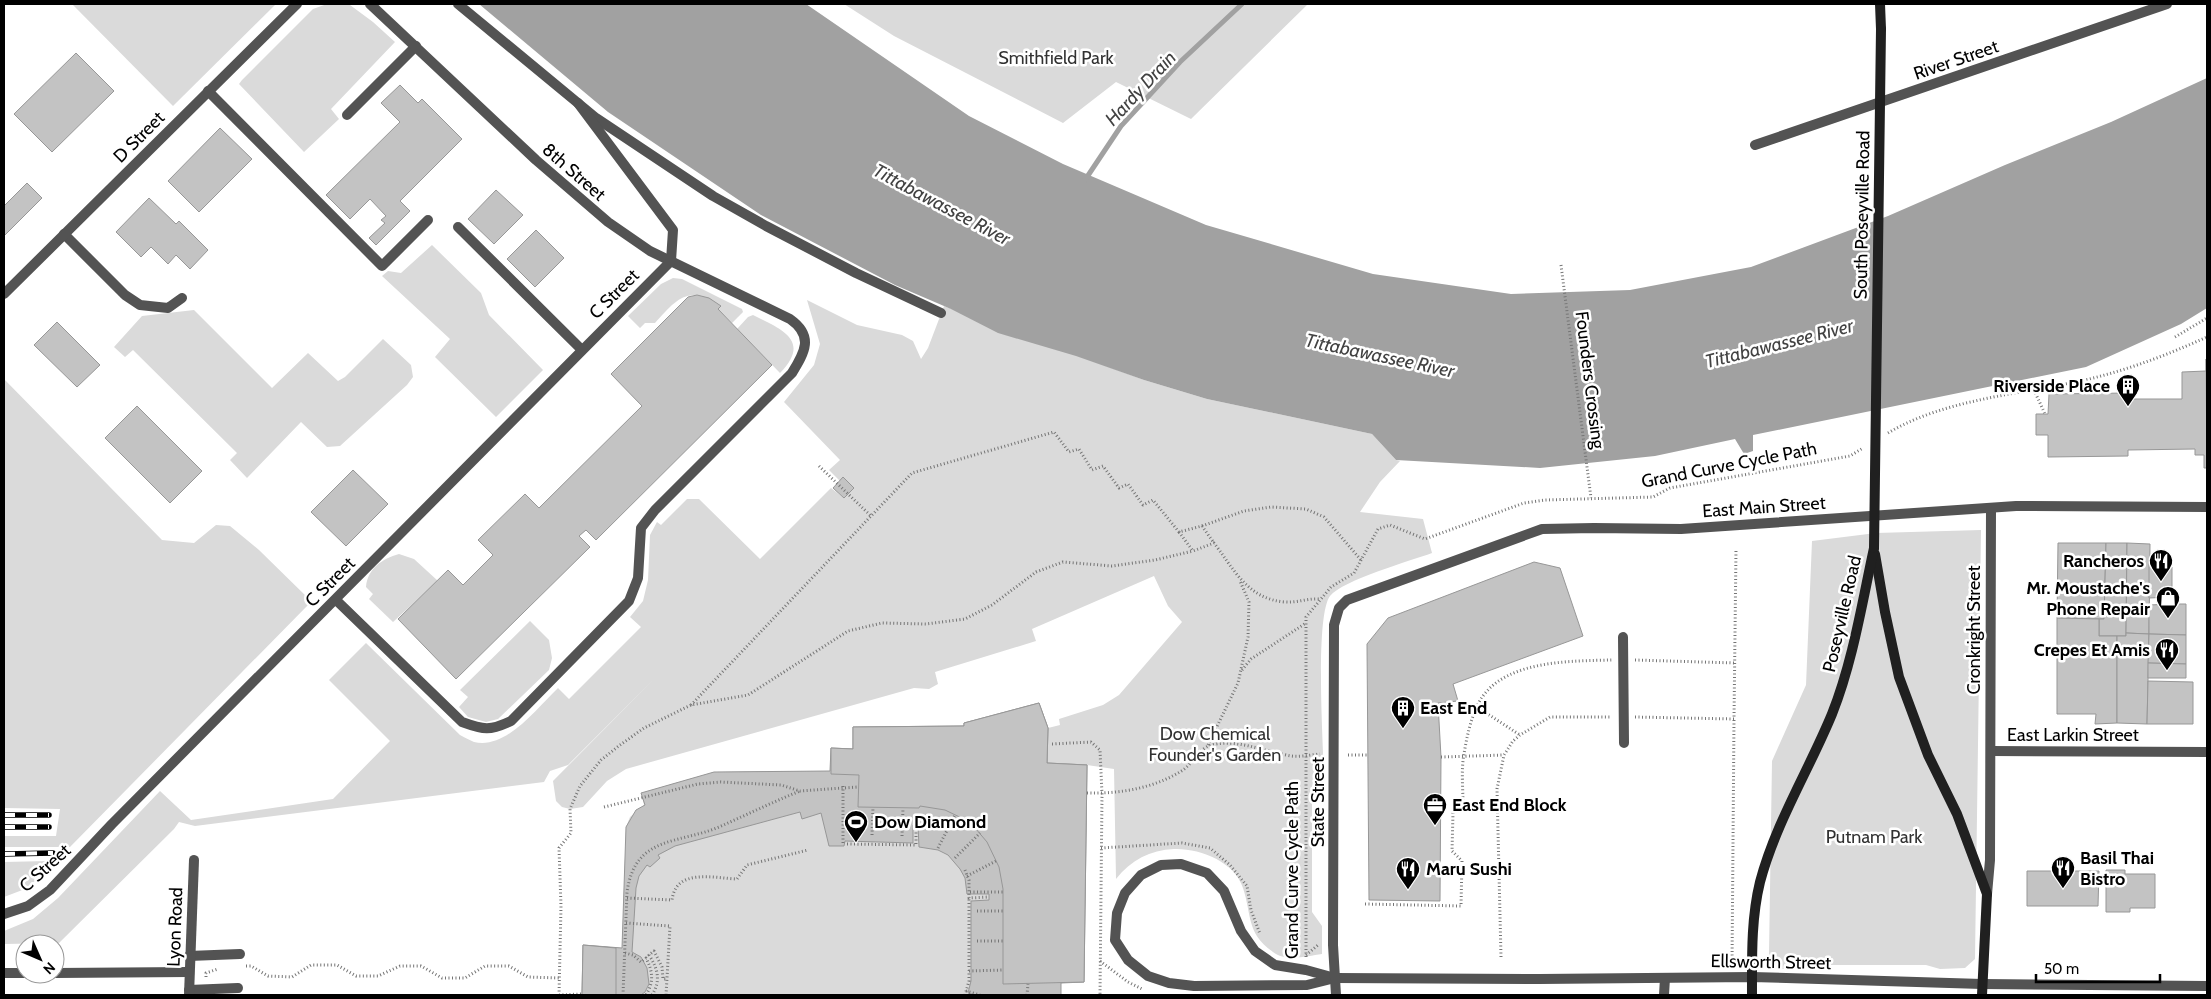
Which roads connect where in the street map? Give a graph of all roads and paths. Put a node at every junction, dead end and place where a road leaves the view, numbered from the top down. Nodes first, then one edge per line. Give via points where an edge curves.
1 (297, 4) edge
2 (370, 4) edge
3 (458, 4) edge
4 (1880, 4) edge
5 (2167, 4) edge
6 (416, 46) junction
7 (208, 91) junction
8 (578, 103) junction
9 (348, 115) dead end
10 (1755, 145) dead end
11 (428, 220) dead end
12 (458, 227) dead end
13 (64, 234) junction
14 (671, 261) junction
15 (1561, 265) dead end
16 (4, 294) edge
17 (182, 298) dead end
18 (942, 314) dead end
19 (2207, 318) edge
20 (2175, 337) dead end
21 (2207, 337) edge
22 (581, 349) junction
23 (2034, 390) junction
24 (2045, 414) dead end
25 (1881, 437) dead end
26 (1865, 446) dead end
27 (819, 466) dead end
28 (1590, 498) junction
29 (2207, 507) edge
30 (1991, 508) junction
31 (871, 516) junction
32 (1202, 526) junction
33 (1179, 532) junction
34 (1214, 544) junction
35 (1874, 548) junction
36 (1193, 551) junction
37 (1361, 560) junction
38 (1240, 580) junction
39 (1320, 599) junction
40 (336, 600) junction
41 (1339, 608) joint
42 (1306, 624) junction
43 (1623, 637) dead end
44 (1624, 660) junction
45 (1735, 664) dead end
46 (1241, 670) junction
47 (691, 705) junction
48 (1478, 707) junction
49 (1734, 719) dead end
50 (1520, 735) dead end
51 (1624, 743) dead end
52 (1052, 744) dead end
53 (1208, 746) junction
54 (1991, 751) junction
55 (2207, 752) edge
56 (1320, 754) dead end
57 (1307, 755) junction
58 (1348, 755) dead end
59 (1366, 755) dead end
60 (1440, 756) dead end
61 (1463, 756) junction
62 (1504, 756) dead end
63 (843, 786) junction
64 (858, 787) dead end
65 (800, 791) junction
66 (1087, 794) dead end
67 (1102, 794) junction
68 (604, 807) dead end
69 (873, 807) dead end
70 (904, 808) dead end
71 (955, 815) dead end
72 (916, 825) dead end
73 (980, 833) dead end
74 (872, 835) dead end
75 (902, 836) dead end
76 (938, 848) dead end
77 (808, 850) dead end
78 (955, 858) dead end
79 (194, 860) dead end
80 (996, 861) dead end
81 (964, 870) dead end
82 (967, 876) junction
83 (970, 892) junction
84 (1003, 892) dead end
85 (1987, 894) junction
86 (989, 897) dead end
87 (627, 898) junction
88 (969, 898) junction
89 (1365, 904) dead end
90 (977, 911) dead end
91 (1003, 911) dead end
92 (4, 914) edge
93 (626, 923) junction
94 (977, 941) dead end
95 (1003, 941) dead end
96 (625, 953) junction
97 (240, 954) dead end
98 (189, 956) junction
99 (1100, 961) junction
100 (226, 965) dead end
101 (243, 966) dead end
102 (969, 967) dead end
103 (1732, 969) dead end
104 (1003, 970) dead end
105 (1306, 970) junction
106 (189, 972) junction
107 (65, 973) edge
108 (206, 974) dead end
109 (1752, 977) junction
110 (559, 978) junction
111 (1335, 978) junction
112 (1665, 978) junction
113 (667, 979) junction
114 (1028, 984) dead end
115 (1982, 984) junction
116 (2207, 986) edge
117 (238, 988) dead end
118 (1145, 990) dead end
119 (189, 993) edge
120 (966, 993) edge
121 (582, 994) edge
122 (559, 995) edge
123 (623, 995) edge
124 (646, 995) edge
125 (652, 995) edge
126 (666, 995) edge
127 (980, 995) edge
128 (1028, 995) edge
129 (1100, 995) edge
130 (1336, 995) edge
131 (1664, 995) edge
132 (1752, 995) edge
133 (1982, 995) edge

1 - 7 street, D Street
2 - 6 street, 8th Street
3 - 8 street
4 - 35 main road, South Poseyville Road, bridge
5 - 10 street, River Street
6 - 9 street
6 - 14 street, 8th Street via 582,201 630,238
7 - 11 street via 382,266
7 - 13 street, D Street
8 - 14 street via 672,230
8 - 18 street via 713,196
12 - 22 street
13 - 16 street, D Street
13 - 17 street via 125,295 140,305 168,308
14 - 22 street, C Street
14 - 40 street, 8th Street via 799,325 806,339 804,355 792,373 655,510 642,528 638,578 629,601 511,721 496,729 462,722
15 - 28 path, Founders Crossing
19 - 20 path
21 - 23 path via 2123,370
22 - 40 street, C Street
23 - 24 path
23 - 25 path via 1948,408 1905,423
26 - 28 path, Grand Curve Cycle Path via 1850,456 1670,488 1653,497
27 - 31 path
28 - 37 path, Grand Curve Cycle Path via 1524,503 1425,539 1390,525 1378,529
29 - 30 street, East Main Street
30 - 41 street, East Main Street via 1682,529 1542,529 1348,600
30 - 54 street, Cronkright Street
31 - 33 path via 912,473 1054,432 1069,452 1079,449 1092,470 1103,466 1119,488 1128,484 1143,505 1153,500
31 - 47 path
32 - 33 path
32 - 34 path
32 - 37 path via 1244,511 1271,507 1306,509 1324,517
33 - 36 path
34 - 36 path
34 - 38 path
35 - 85 main road, Poseyville Road via 1899,677 1928,756 1957,814
35 - 109 main road, Poseyville Road via 1844,681 1819,743 1788,806 1760,882 1753,924
36 - 47 path via 1112,566 1063,562 1036,572 992,605 965,619 926,624 882,623 848,631 748,695
37 - 39 path, Grand Curve Cycle Path via 1354,573 1331,587
38 - 39 path via 1261,595 1284,602
38 - 46 path via 1249,602 1248,637
39 - 42 path, Grand Curve Cycle Path via 1306,617
40 - 92 street, C Street via 50,890 28,906
41 - 111 street, State Street via 1334,626
42 - 46 path via 1251,659
42 - 57 path, Grand Curve Cycle Path
43 - 44 street
44 - 45 path
44 - 48 path via 1530,666 1496,682 1482,696
44 - 51 street
46 - 53 path
47 - 110 path via 644,728 620,745 601,760 580,786 570,809 571,833 559,848
48 - 50 path
48 - 61 path
49 - 103 path
52 - 67 path via 1092,742 1100,750
53 - 57 path via 1229,742 1286,755
53 - 67 path via 1184,769 1157,784
54 - 55 street, East Larkin Street
54 - 85 street, East Larkin Street
56 - 57 path
57 - 105 path, Grand Curve Cycle Path
58 - 59 path
60 - 61 path
61 - 62 path
61 - 89 path via 1463,804 1453,813 1452,852 1462,861 1461,906
63 - 64 path
63 - 65 path
63 - 72 path via 845,844 916,845
65 - 68 path via 781,785 721,782 698,784
65 - 87 path via 718,828 659,845 638,860 630,874
66 - 67 path
67 - 99 path
69 - 74 path
70 - 75 path
71 - 76 path
73 - 78 path
77 - 87 path via 747,865 737,879 682,880 673,891 672,900
79 - 98 street, Lyon Road
80 - 82 path
81 - 82 path
82 - 83 path
83 - 84 path
83 - 88 path
85 - 115 main road
86 - 88 path
87 - 93 path
88 - 102 path
90 - 91 path
93 - 96 path
93 - 113 path via 670,926
94 - 95 path
96 - 123 path
96 - 124 path via 641,962 646,958 653,976
97 - 98 street
98 - 106 street, Lyon Road
99 - 118 path
99 - 129 path
100 - 108 path
101 - 110 path via 251,966 268,976 292,977 311,965 337,965 356,976 378,976 400,966 421,966 442,978 465,978 485,966 509,966 528,977
104 - 120 path via 969,970
105 - 111 street
105 - 111 street via 1275,965 1255,951 1241,931 1224,891 1207,873 1181,864 1161,865 1141,875 1125,893 1117,913 1115,940 1128,960 1148,976 1169,983 1194,986 1307,985
106 - 107 street
106 - 119 street, Lyon Road
109 - 112 street, Ellsworth Street
109 - 115 street, Ellsworth Street
109 - 132 main road, Poseyville Road
110 - 122 path
111 - 112 street, Ellsworth Street
111 - 130 street, State Street
112 - 131 street
113 - 125 path via 663,979 662,967 654,951 650,955 658,977
113 - 126 path
114 - 128 path
115 - 116 street, Ellsworth Street
115 - 133 main road
117 - 119 street
120 - 127 path
121 - 122 path

